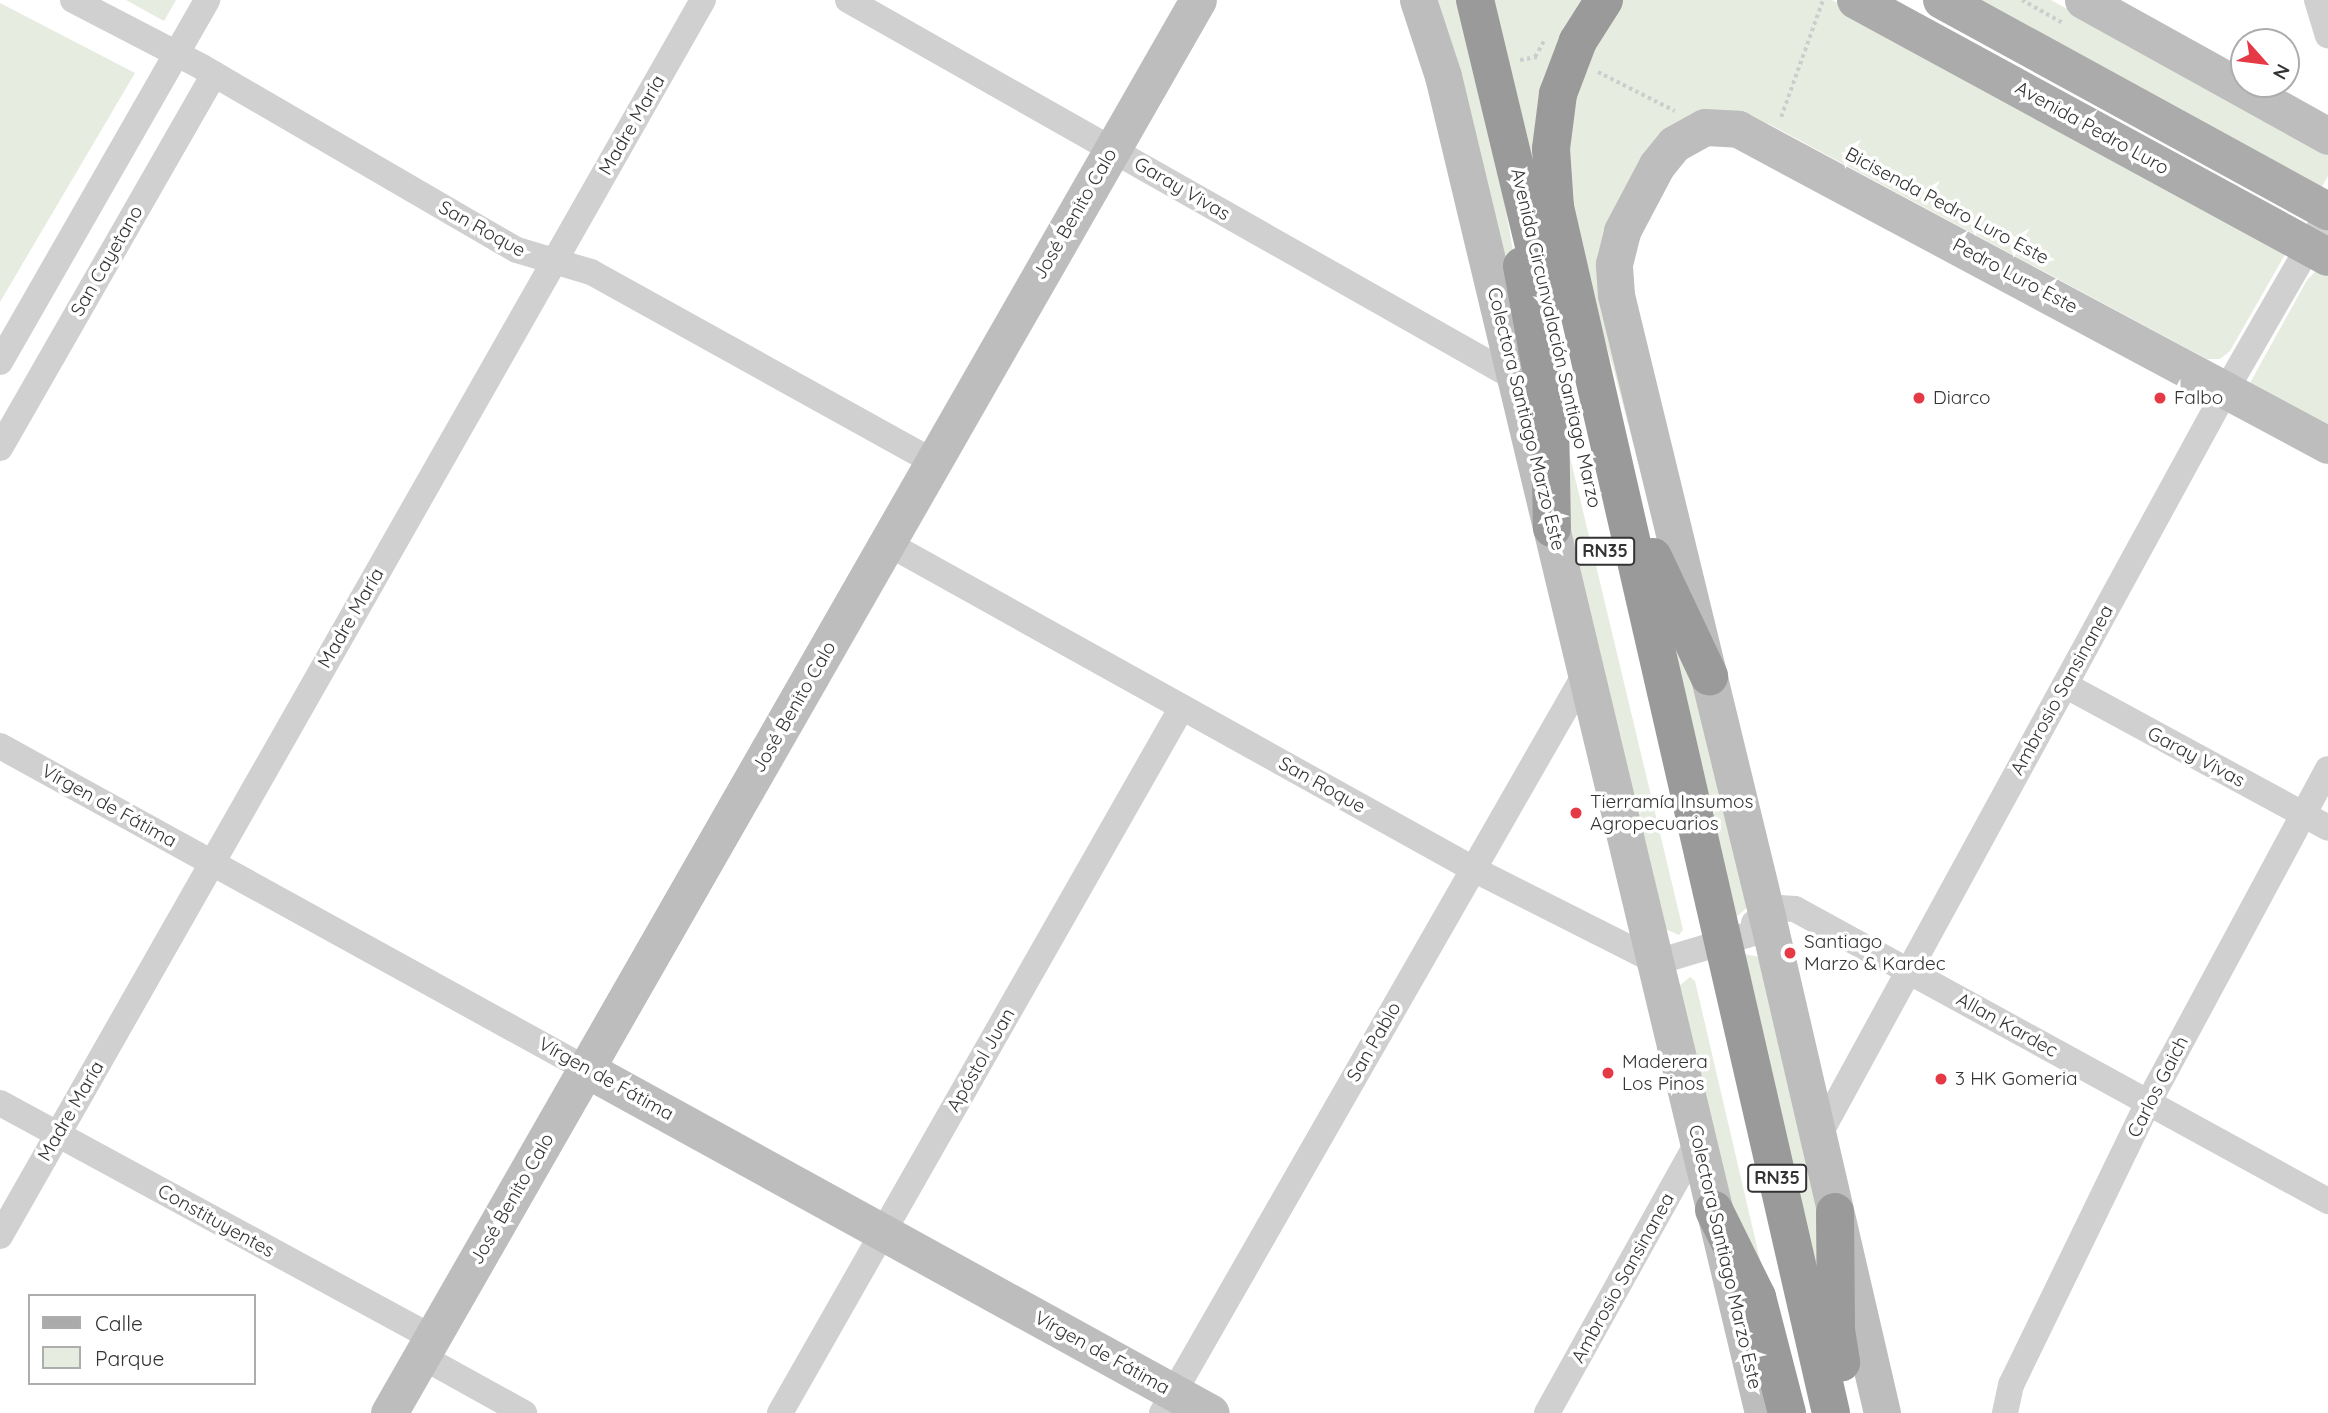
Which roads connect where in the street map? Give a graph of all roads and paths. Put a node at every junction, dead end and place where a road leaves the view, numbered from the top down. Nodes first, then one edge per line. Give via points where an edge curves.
1 (73, 0) edge
2 (207, 0) edge
3 (703, 0) edge
4 (848, 0) edge
5 (1198, 0) edge
6 (1418, 0) edge
7 (1475, 0) edge
8 (1604, 0) edge
9 (1824, 0) edge
10 (1856, 0) edge
11 (1942, 0) edge
12 (2083, 0) edge
13 (2317, 0) edge
14 (2328, 35) edge
15 (176, 54) junction
16 (1547, 55) dead end
17 (1515, 61) dead end
18 (1594, 70) dead end
19 (214, 74) junction
20 (1690, 122) junction
21 (1790, 122) dead end
22 (2328, 136) edge
23 (1112, 149) junction
24 (1513, 153) junction
25 (2328, 212) edge
26 (2318, 251) edge
27 (554, 261) junction
28 (1566, 267) junction
29 (0, 362) edge
30 (1516, 378) junction
31 (2226, 390) junction
32 (2328, 445) edge
33 (0, 448) edge
34 (934, 462) junction
35 (1552, 528) junction
36 (887, 543) junction
37 (1587, 671) junction
38 (1709, 676) junction
39 (2064, 685) junction
40 (1182, 707) junction
41 (0, 746) edge
42 (2328, 769) edge
43 (2303, 815) junction
44 (2328, 828) edge
45 (212, 863) junction
46 (1473, 869) junction
47 (1769, 922) junction
48 (1710, 946) junction
49 (1657, 962) junction
50 (1908, 971) junction
51 (586, 1069) junction
52 (0, 1103) edge
53 (2148, 1103) junction
54 (58, 1134) junction
55 (1818, 1137) junction
56 (1698, 1142) junction
57 (2328, 1201) edge
58 (1714, 1210) junction
59 (1835, 1212) junction
60 (883, 1232) junction
61 (0, 1236) edge
62 (427, 1347) junction
63 (1168, 1403) edge
64 (389, 1413) edge
65 (524, 1413) edge
66 (780, 1413) edge
67 (1211, 1413) edge
68 (1547, 1413) edge
69 (1763, 1413) edge
70 (1787, 1413) edge
71 (1804, 1413) edge
72 (1831, 1413) edge
73 (1851, 1413) edge
74 (1882, 1413) edge
75 (2004, 1413) edge

1 - 15 street, San Roque
2 - 15 street
3 - 27 street, Madre María
4 - 23 street, Garay Vivas
5 - 23 street, José Benito Calo
6 - 30 street, Colectora Santiago Marzo Este via 1432,33
7 - 24 highway, Avenida Circunvalación Santiago Marzo / RN35
8 - 28 highway, Avenida Circunvalación Santiago Marzo / RN35 via 1571,58 1554,111 1551,169
9 - 21 path via 1778,116
10 - 26 main road, Avenida Pedro Luro
11 - 25 main road, Avenida Pedro Luro
12 - 22 street
13 - 14 street
15 - 19 street, San Roque
15 - 29 street
16 - 17 path
18 - 20 path
19 - 27 street, San Roque via 517,250
19 - 33 street, San Cayetano
20 - 31 street, Pedro Luro Este via 1753,134
20 - 38 street via 1657,165 1622,231 1614,272
23 - 30 street, Garay Vivas
23 - 34 street, José Benito Calo
24 - 35 highway via 1522,260 1550,417
24 - 48 highway, Avenida Circunvalación Santiago Marzo / RN35
25 - 26 street, Ambrosio Sansinanea
26 - 31 street, Ambrosio Sansinanea
27 - 34 street, San Roque via 592,272
27 - 45 street, Madre María
28 - 38 highway via 1607,377 1657,571
28 - 48 highway, Avenida Circunvalación Santiago Marzo / RN35
30 - 35 street, Colectora Santiago Marzo Este
31 - 32 street, Pedro Luro Este
31 - 39 street, Ambrosio Sansinanea
34 - 36 street, José Benito Calo
35 - 37 street, Colectora Santiago Marzo Este
36 - 40 street, San Roque
36 - 51 street, José Benito Calo
37 - 46 street, San Pablo
37 - 49 street, Colectora Santiago Marzo Este
38 - 47 street
39 - 43 street, Garay Vivas
39 - 50 street, Ambrosio Sansinanea
40 - 46 street, San Roque
40 - 60 street, Apóstol Juan
41 - 45 street, Vírgen de Fátima
42 - 43 street, Carlos Gaich
43 - 44 street, Garay Vivas
43 - 53 street, Carlos Gaich
45 - 51 street, Vírgen de Fátima
45 - 54 street, Madre María
46 - 49 street, San Roque
46 - 63 street, San Pablo
47 - 48 street
47 - 50 street, Allan Kardec via 1780,908 1795,909
47 - 55 street
48 - 49 street
48 - 71 highway, Avenida Circunvalación Santiago Marzo / RN35
48 - 72 highway, Avenida Circunvalación Santiago Marzo / RN35
49 - 56 street, Colectora Santiago Marzo Este
50 - 53 street, Allan Kardec
50 - 55 street, Ambrosio Sansinanea
51 - 60 street, Vírgen de Fátima
51 - 62 street, José Benito Calo
52 - 54 street, Constituyentes
53 - 57 street, Allan Kardec
53 - 75 street, Carlos Gaich via 2011,1385
54 - 61 street, Madre María
54 - 62 street, Constituyentes
55 - 59 street
56 - 58 street, Colectora Santiago Marzo Este
56 - 68 street, Ambrosio Sansinanea
58 - 69 street, Colectora Santiago Marzo Este
58 - 70 highway via 1757,1297
59 - 73 highway via 1836,1330
59 - 74 street
60 - 63 street, Vírgen de Fátima
60 - 66 street, Apóstol Juan
62 - 64 street, José Benito Calo
62 - 65 street, Constituyentes
63 - 67 street, Vírgen de Fátima

